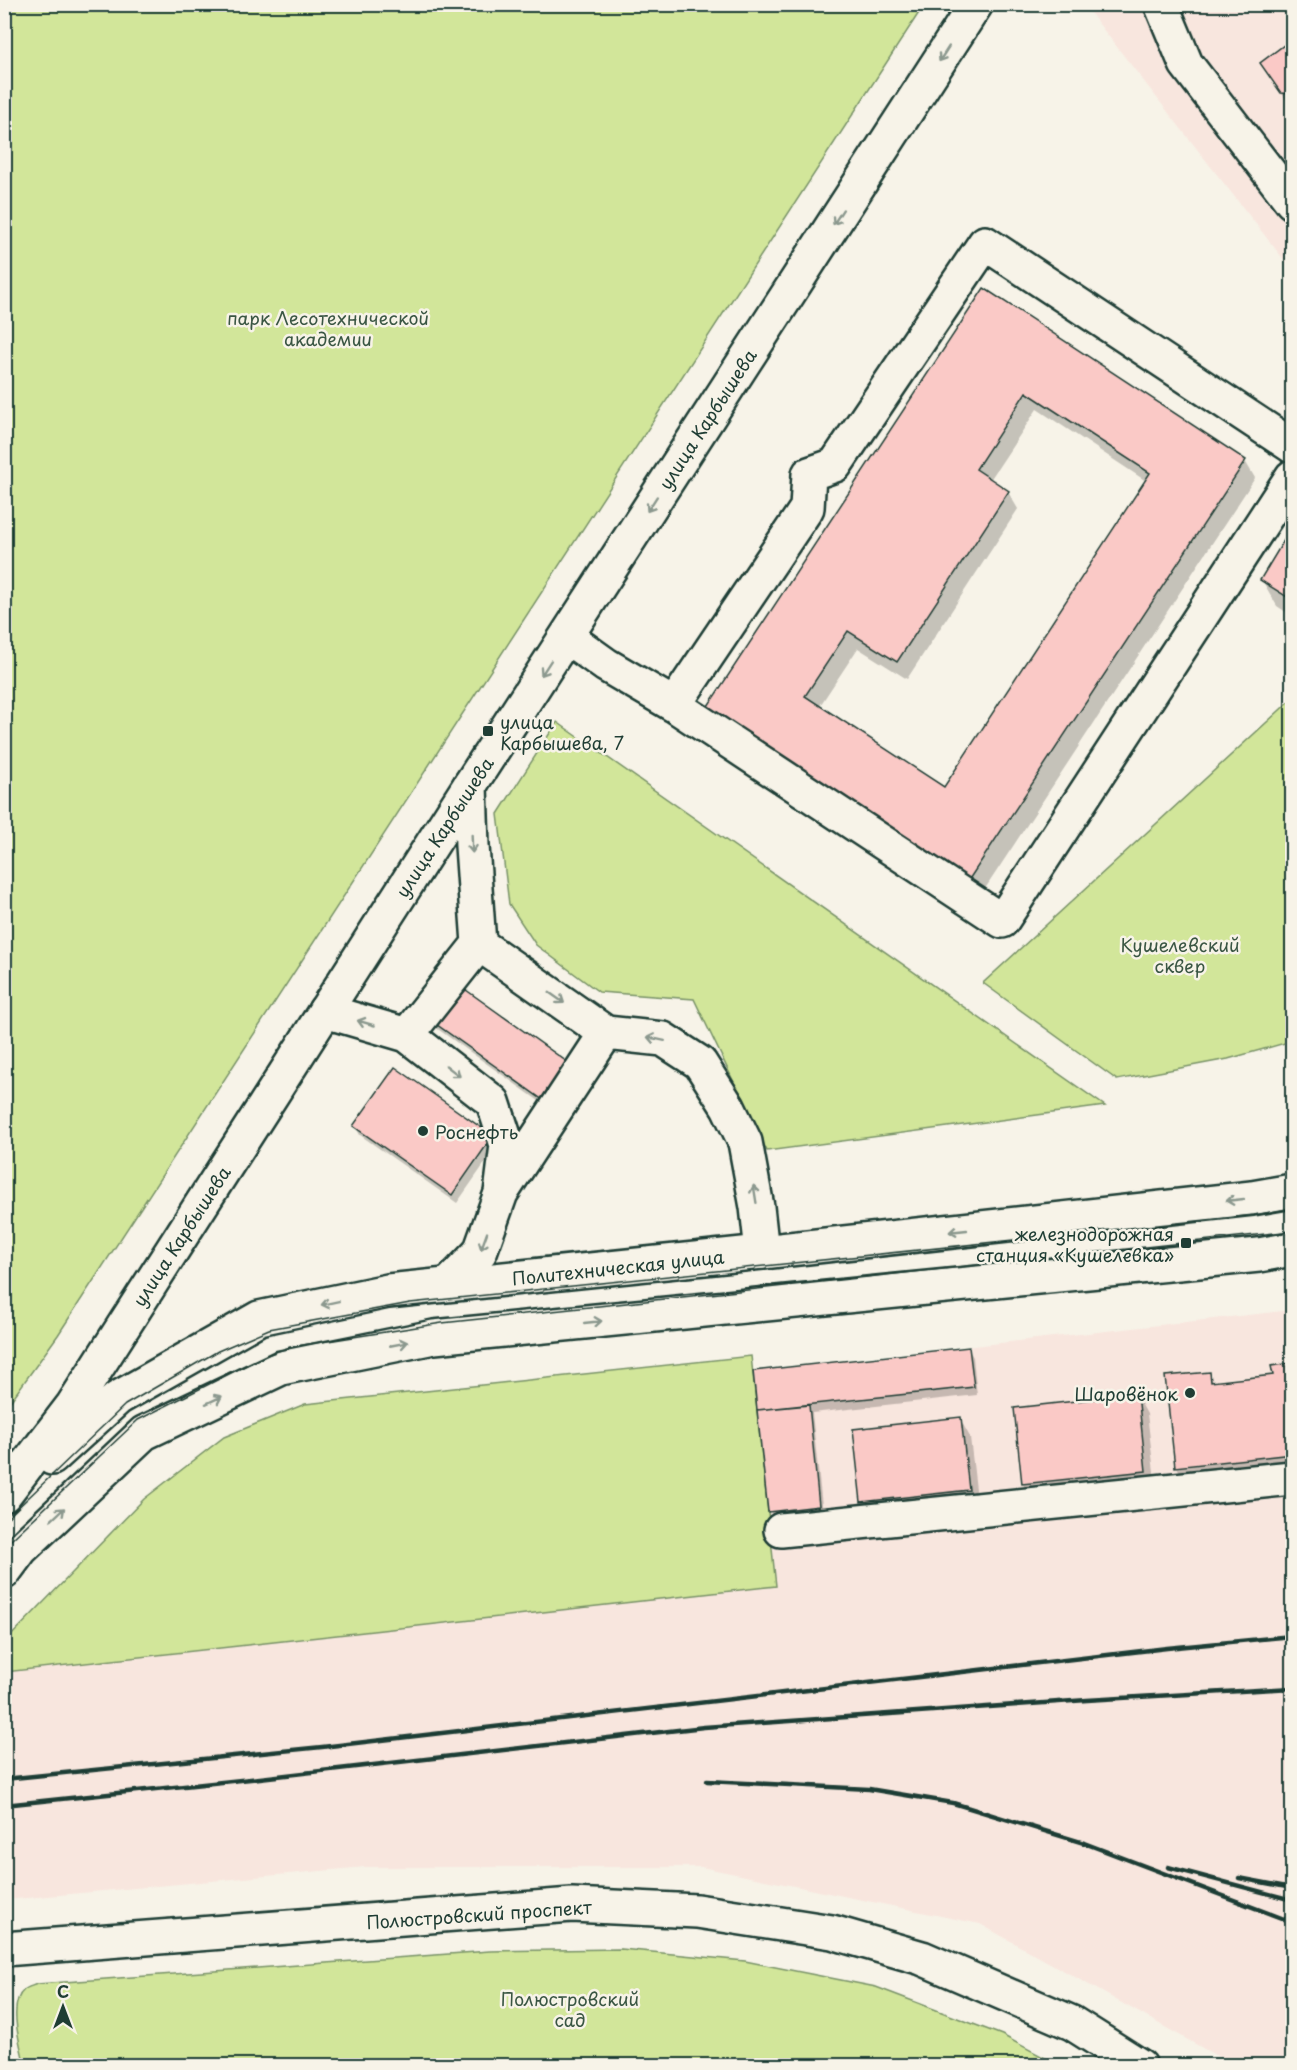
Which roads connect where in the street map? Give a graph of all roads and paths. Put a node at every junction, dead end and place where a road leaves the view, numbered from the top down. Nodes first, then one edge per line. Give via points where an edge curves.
1 (976, 4) edge
2 (1161, 4) edge
3 (1293, 202) edge
4 (1293, 446) edge
5 (1293, 477) edge
6 (567, 637) junction
7 (674, 705) junction
8 (470, 786) junction
9 (479, 944) junction
10 (325, 1011) junction
11 (606, 1033) junction
12 (407, 1035) junction
13 (1293, 1191) edge
14 (501, 1192) junction
15 (1293, 1249) edge
16 (762, 1252) junction
17 (449, 1284) junction
18 (1293, 1478) edge
19 (4, 1495) edge
20 (4, 1502) edge
21 (781, 1530) dead end
22 (10, 1552) edge
23 (4, 1949) edge
24 (1140, 2066) edge

1 -> 6 main road, улица Карбышева
2 - 3 main road via 1186,64
4 - 7 main road via 985,243 835,465 809,474 807,508
5 - 7 main road via 1002,921
6 - 7 main road
6 -> 8 main road, улица Карбышева
8 -> 9 main road
8 - 10 main road, улица Карбышева
9 -> 11 main road
9 - 12 main road
12 -> 10 main road
10 - 19 main road, улица Карбышева via 73,1405
11 - 14 main road
16 -> 11 main road via 745,1143 700,1063 663,1039
12 -> 14 main road via 493,1102 507,1145
13 -> 16 main road, Политехническая улица
14 -> 17 main road via 480,1252
22 -> 15 main road via 144,1433 281,1368 434,1337
16 - 17 main road, Политехническая улица
17 -> 20 main road, Политехническая улица via 388,1291 259,1318 118,1398
18 - 21 main road
23 - 24 main road, Полюстровский проспект via 572,1905 697,1911 832,1932 922,1958 1071,2023

